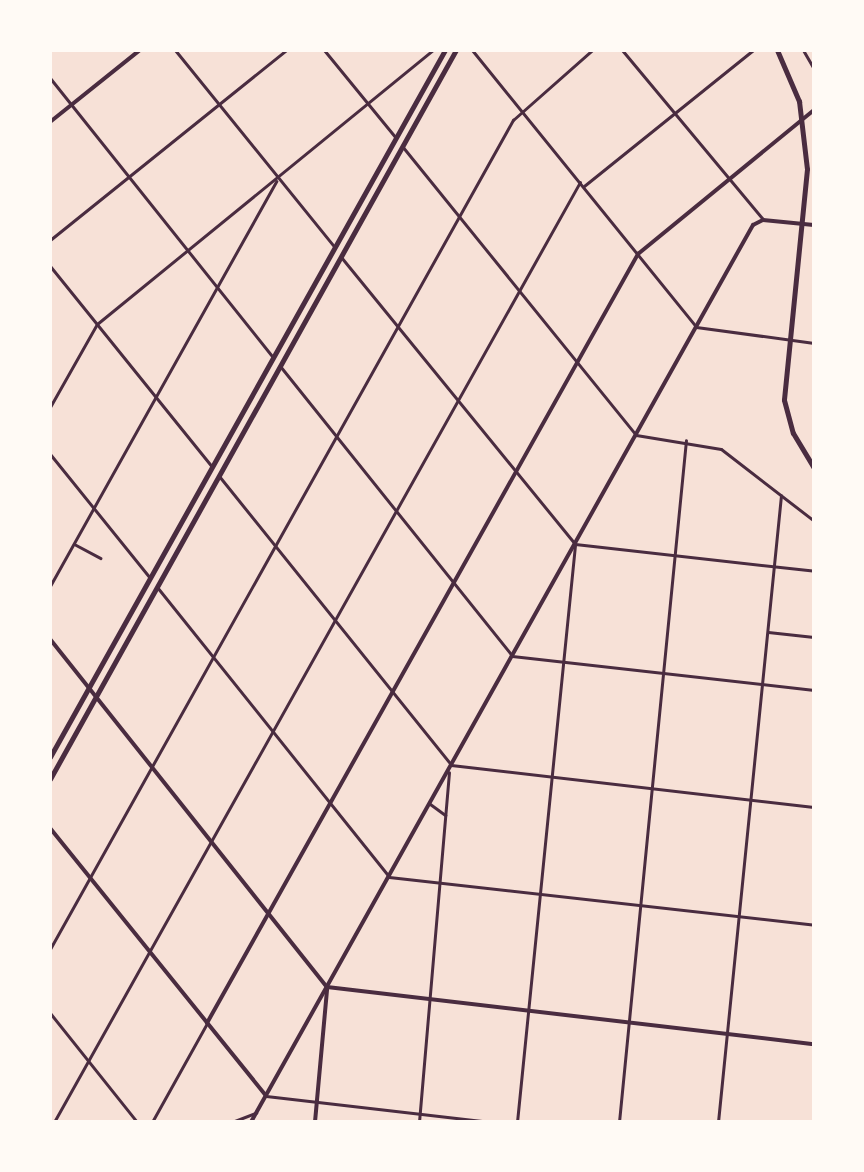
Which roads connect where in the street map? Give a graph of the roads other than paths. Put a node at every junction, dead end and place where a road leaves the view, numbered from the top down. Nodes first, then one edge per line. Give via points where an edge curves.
1 (140, 50) edge
2 (175, 50) edge
3 (286, 50) edge
4 (324, 50) edge
5 (433, 50) edge
6 (445, 50) edge
7 (456, 50) edge
8 (472, 50) edge
9 (592, 50) edge
10 (622, 50) edge
11 (753, 50) edge
12 (777, 50) edge
13 (803, 50) edge
14 (427, 55) junction
15 (439, 60) junction
16 (814, 69) edge
17 (50, 78) edge
18 (219, 104) junction
19 (368, 104) junction
20 (71, 105) junction
21 (521, 109) junction
22 (814, 110) edge
23 (672, 115) junction
24 (803, 119) junction
25 (50, 122) edge
26 (396, 138) junction
27 (402, 146) junction
28 (129, 176) junction
29 (278, 177) junction
30 (728, 181) junction
31 (580, 182) junction
32 (583, 187) junction
33 (460, 218) junction
34 (766, 220) junction
35 (349, 221) junction
36 (802, 223) junction
37 (814, 225) edge
38 (358, 226) junction
39 (50, 240) edge
40 (335, 247) junction
41 (188, 250) junction
42 (638, 254) junction
43 (341, 257) junction
44 (50, 266) edge
45 (217, 286) junction
46 (519, 291) junction
47 (97, 324) junction
48 (399, 327) junction
49 (696, 327) junction
50 (788, 339) junction
51 (814, 343) edge
52 (273, 357) junction
53 (577, 363) junction
54 (280, 366) junction
55 (155, 396) junction
56 (457, 401) junction
57 (50, 407) edge
58 (243, 412) junction
59 (250, 420) junction
60 (636, 435) junction
61 (337, 436) junction
62 (686, 440) junction
63 (50, 454) edge
64 (212, 467) junction
65 (814, 468) edge
66 (516, 472) junction
67 (219, 476) junction
68 (781, 495) junction
69 (93, 508) junction
70 (396, 509) junction
71 (814, 521) edge
72 (74, 544) junction
73 (575, 544) junction
74 (275, 546) junction
75 (675, 555) junction
76 (100, 558) dead end
77 (774, 566) junction
78 (814, 571) edge
79 (150, 578) junction
80 (455, 581) junction
81 (50, 586) edge
82 (157, 587) junction
83 (334, 620) junction
84 (768, 632) junction
85 (814, 637) edge
86 (50, 639) edge
87 (512, 656) junction
88 (213, 657) junction
89 (563, 661) junction
90 (663, 673) junction
91 (762, 685) junction
92 (89, 688) junction
93 (814, 690) edge
94 (393, 692) junction
95 (96, 697) junction
96 (272, 732) junction
97 (56, 746) junction
98 (65, 752) junction
99 (50, 757) edge
100 (151, 766) junction
101 (450, 767) junction
102 (551, 777) junction
103 (50, 779) edge
104 (652, 788) junction
105 (751, 800) junction
106 (331, 803) junction
107 (430, 803) junction
108 (814, 807) edge
109 (445, 815) junction
110 (50, 828) edge
111 (211, 841) junction
112 (89, 877) junction
113 (389, 877) junction
114 (437, 883) junction
115 (540, 894) junction
116 (640, 906) junction
117 (269, 913) junction
118 (739, 917) junction
119 (814, 925) edge
120 (50, 949) edge
121 (149, 951) junction
122 (327, 987) junction
123 (431, 999) junction
124 (528, 1011) junction
125 (50, 1013) edge
126 (629, 1022) junction
127 (207, 1023) junction
128 (727, 1034) junction
129 (814, 1044) edge
130 (88, 1061) junction
131 (266, 1096) junction
132 (317, 1102) junction
133 (256, 1113) junction
134 (420, 1114) junction
135 (459, 1120) edge
136 (54, 1122) edge
137 (137, 1122) edge
138 (152, 1122) edge
139 (232, 1122) edge
140 (251, 1122) edge
141 (315, 1122) edge
142 (419, 1122) edge
143 (490, 1122) edge
144 (517, 1122) edge
145 (619, 1122) edge
146 (718, 1122) edge

1 - 20 street
2 - 18 street
3 - 18 street
4 - 19 street
5 - 14 street
6 - 15 main road
7 - 27 main road
8 - 21 street
9 - 21 street
10 - 23 street
11 - 23 street
12 - 24 main road
13 - 16 street
14 - 15 street
14 - 19 street
15 - 26 main road
17 - 20 street
18 - 28 street
18 - 29 street
19 - 26 street
19 - 29 street
20 - 25 street
20 - 28 street
21 - 31 street
21 - 33 street
22 - 24 street
23 - 30 street
23 - 32 street
24 - 30 street
24 - 36 main road via 807,169
26 - 35 main road
27 - 33 street
27 - 38 main road
28 - 39 street
28 - 41 street
29 - 40 street
29 - 41 street
29 - 45 street
30 - 34 street
30 - 42 street
31 - 32 street
31 - 46 street
32 - 42 street
33 - 46 street
33 - 48 street
34 - 36 street
34 - 49 street via 753,225
35 - 38 main road
35 - 40 main road
36 - 37 street
36 - 50 main road
38 - 43 main road
40 - 52 main road
41 - 45 street
41 - 47 street
42 - 49 street
42 - 53 street
43 - 48 street
43 - 54 main road
44 - 47 street
45 - 52 street
45 - 55 street
46 - 53 street
46 - 56 street
47 - 55 street
47 - 57 street
48 - 56 street
48 - 61 street
49 - 50 street
49 - 60 street
50 - 51 street
50 - 65 main road via 786,412
52 - 58 main road
53 - 60 street
53 - 66 street
54 - 59 main road
54 - 61 street
55 - 64 street
55 - 69 street
56 - 66 street
56 - 70 street
58 - 59 main road
58 - 64 main road
59 - 67 main road
60 - 62 street
60 - 73 street
61 - 70 street
61 - 74 street
62 - 68 street via 728,452
62 - 75 street
63 - 69 street
64 - 79 main road
66 - 73 street
66 - 80 street
67 - 74 street
67 - 82 main road
68 - 71 street
68 - 77 street
69 - 72 street
69 - 79 street
70 - 80 street
70 - 83 street
72 - 76 street
72 - 81 street
73 - 75 street
73 - 87 street
73 - 89 street
74 - 83 street
74 - 88 street
75 - 77 street
75 - 90 street
77 - 78 street
77 - 84 street
79 - 92 main road
80 - 87 street
80 - 94 street
82 - 88 street
82 - 95 main road
83 - 94 street
83 - 96 street
84 - 85 street
84 - 91 street
86 - 92 street
87 - 89 street
87 - 101 street
88 - 96 street
88 - 100 street
89 - 90 street
89 - 102 street
90 - 91 street
90 - 104 street
91 - 93 street
91 - 105 street
92 - 95 street
92 - 97 main road
94 - 101 street
94 - 106 street
95 - 98 main road
95 - 100 street
96 - 106 street
96 - 111 street
97 - 98 main road via 57,752
97 - 99 main road
98 - 103 main road
100 - 111 street
100 - 112 street
101 - 102 street
101 - 107 street
101 - 109 street
102 - 104 street
102 - 115 street
104 - 105 street
104 - 116 street
105 - 108 street
105 - 118 street
106 - 113 street
106 - 117 street
107 - 109 street
107 - 113 street
109 - 114 street
110 - 112 street
111 - 117 street
111 - 121 street
112 - 120 street
112 - 121 street
113 - 114 street
113 - 122 street
114 - 115 street
114 - 123 street via 440,911
115 - 116 street
115 - 124 street
116 - 118 street
116 - 126 street
117 - 122 street
117 - 127 street
118 - 119 street
118 - 128 street
121 - 127 street
121 - 130 street
122 - 123 street
122 - 131 street
122 - 132 street
123 - 124 street
123 - 134 street
124 - 126 street
124 - 144 street
125 - 130 street
126 - 128 street
126 - 145 street
127 - 131 street
127 - 138 street
128 - 129 street
128 - 146 street
130 - 136 street
130 - 137 street
131 - 132 street
131 - 133 street
132 - 134 street
132 - 141 street
133 - 139 street
133 - 140 street
134 - 135 street
134 - 142 street
135 - 143 street

